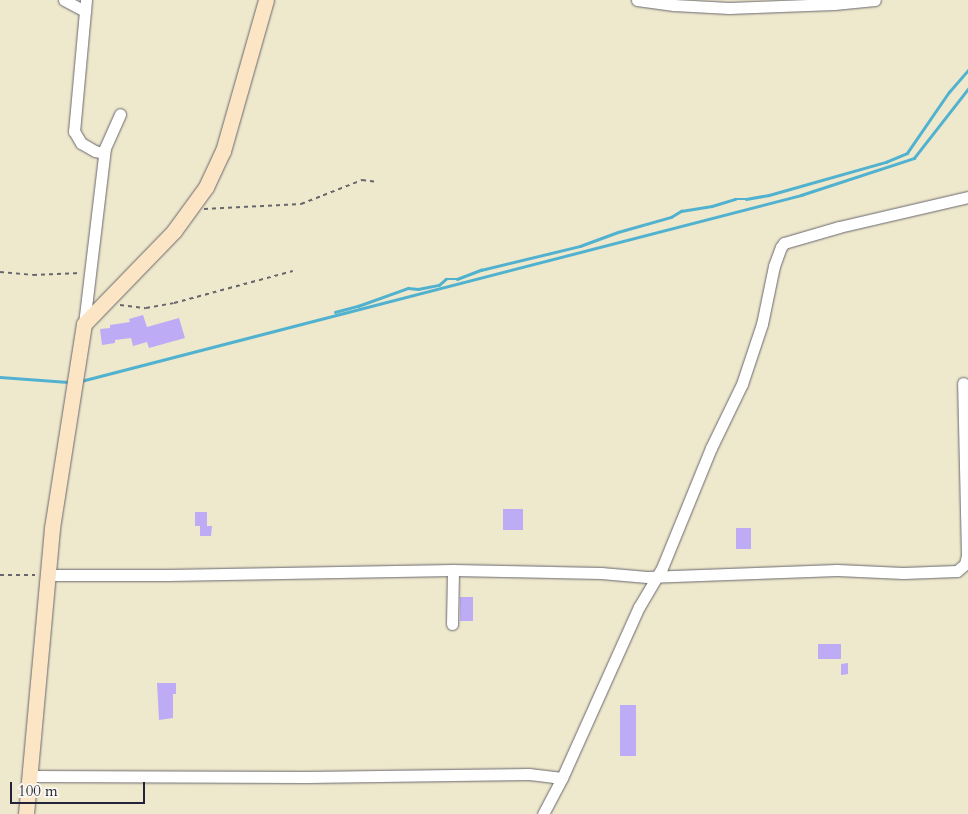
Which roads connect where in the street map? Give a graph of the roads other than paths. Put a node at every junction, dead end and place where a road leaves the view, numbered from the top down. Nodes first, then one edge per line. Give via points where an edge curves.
1 (64, 0) edge
2 (266, 0) edge
3 (638, 0) edge
4 (875, 0) edge
5 (85, 6) edge
6 (120, 114) dead end
7 (104, 152) junction
8 (968, 197) edge
9 (84, 324) junction
10 (963, 383) dead end
11 (453, 570) junction
12 (44, 575) junction
13 (656, 577) junction
14 (452, 624) dead end
15 (30, 776) junction
16 (562, 778) junction
17 (26, 814) edge
18 (543, 814) edge

1 - 5 street
2 - 9 street via 223,151 206,187 168,238
3 - 4 street via 674,6 729,8
5 - 7 street via 74,131 81,143
6 - 7 street
7 - 9 street
8 - 13 street via 784,243 776,260 747,372
9 - 12 street
10 - 13 street via 967,555 961,570 917,573 837,570
11 - 12 street
11 - 13 street
11 - 14 street
12 - 15 street
13 - 16 street via 639,607
15 - 16 street via 529,774
15 - 17 street
16 - 18 street

